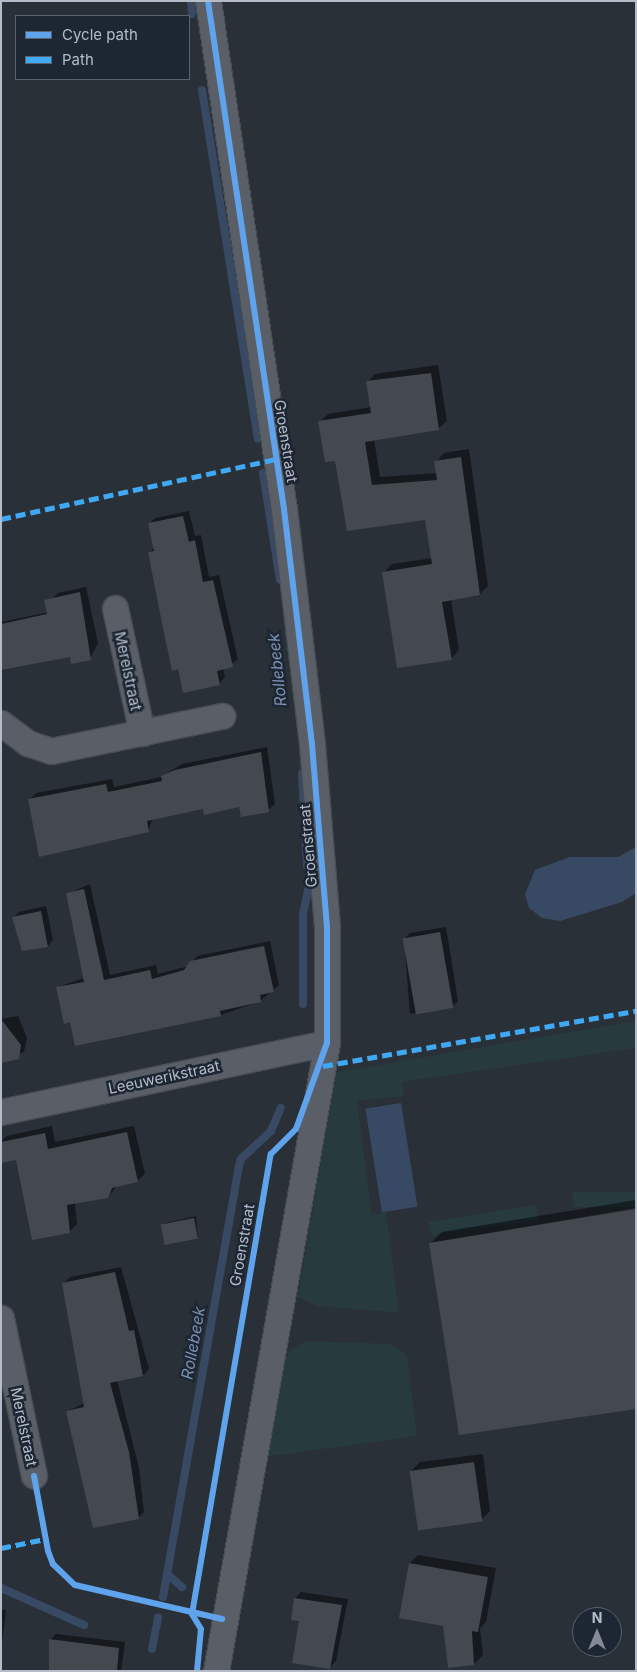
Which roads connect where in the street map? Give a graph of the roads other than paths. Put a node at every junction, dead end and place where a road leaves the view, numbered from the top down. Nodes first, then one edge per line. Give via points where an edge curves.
1 (208, 1) edge
2 (115, 608) dead end
3 (222, 716) dead end
4 (1, 723) edge
5 (142, 733) junction
6 (327, 1043) junction
7 (1, 1112) edge
8 (1, 1318) edge
9 (34, 1476) dead end
10 (216, 1671) edge

1 - 6 street, Groenstraat via 284,509 312,744 327,927
2 - 5 street, Merelstraat
3 - 5 street
4 - 5 street via 34,746 51,750
6 - 7 street, Leeuwerikstraat
6 - 10 street, Groenstraat
8 - 9 street, Merelstraat

